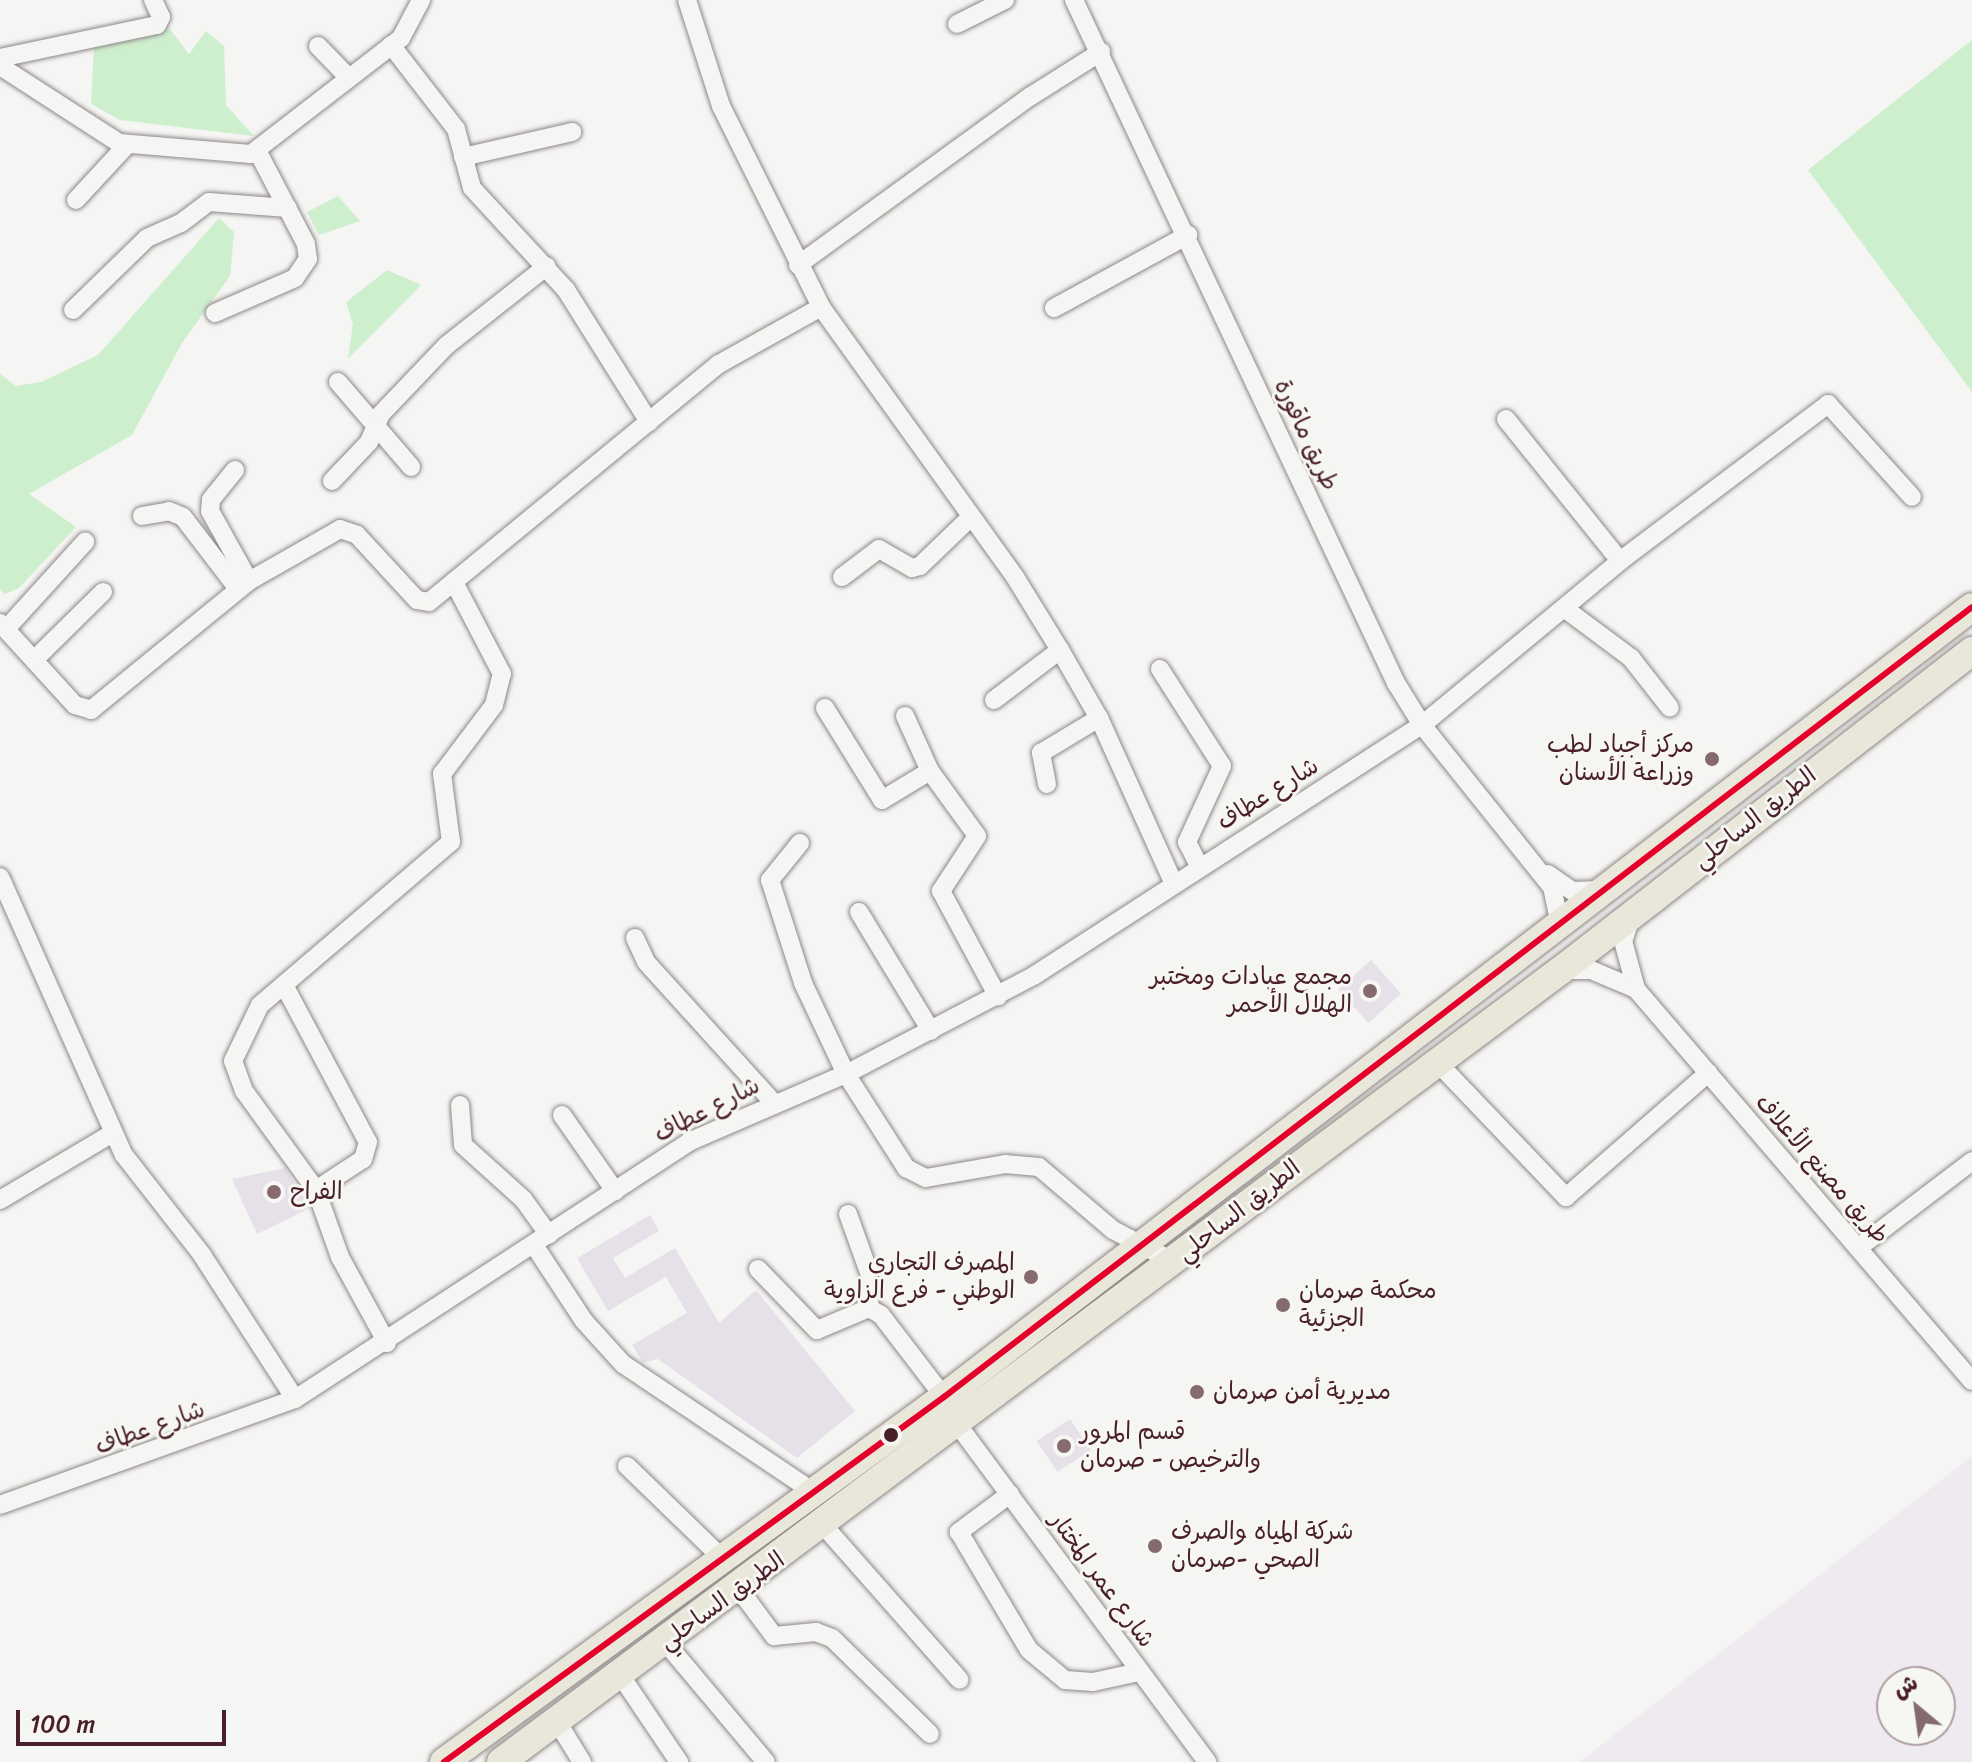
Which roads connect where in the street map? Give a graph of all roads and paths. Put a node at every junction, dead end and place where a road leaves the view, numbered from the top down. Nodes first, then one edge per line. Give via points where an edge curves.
1 (153, 0) edge
2 (421, 0) edge
3 (687, 0) edge
4 (1005, 0) edge
5 (1074, 0) edge
6 (957, 24) dead end
7 (391, 45) junction
8 (318, 46) dead end
9 (1101, 52) junction
10 (0, 58) edge
11 (0, 66) edge
12 (348, 77) junction
13 (572, 132) dead end
14 (127, 145) junction
15 (258, 152) junction
16 (463, 157) junction
17 (76, 200) dead end
18 (288, 208) junction
19 (1188, 235) junction
20 (798, 265) junction
21 (547, 266) junction
22 (821, 307) junction
23 (1054, 308) dead end
24 (73, 310) dead end
25 (215, 313) dead end
26 (338, 382) dead end
27 (1506, 419) dead end
28 (649, 422) junction
29 (375, 426) junction
30 (411, 467) dead end
31 (235, 470) dead end
32 (332, 481) dead end
33 (1912, 497) dead end
34 (142, 516) dead end
35 (971, 517) junction
36 (85, 542) dead end
37 (1620, 561) junction
38 (842, 577) dead end
39 (454, 582) junction
40 (244, 585) junction
41 (103, 592) dead end
42 (1972, 607) edge
43 (1564, 608) junction
44 (3, 626) edge
45 (1060, 650) junction
46 (1972, 651) edge
47 (34, 660) junction
48 (1160, 669) dead end
49 (994, 700) dead end
50 (825, 708) dead end
51 (1670, 708) dead end
52 (905, 716) dead end
53 (1099, 718) junction
54 (1422, 725) junction
55 (930, 771) junction
56 (1047, 784) dead end
57 (800, 843) dead end
58 (1536, 865) junction
59 (1199, 866) junction
60 (1174, 884) junction
61 (2, 887) edge
62 (1600, 890) junction
63 (1637, 908) junction
64 (859, 912) dead end
65 (1559, 921) junction
66 (635, 938) dead end
67 (1560, 971) junction
68 (284, 985) junction
69 (1636, 989) junction
70 (998, 997) junction
71 (931, 1031) junction
72 (1437, 1062) junction
73 (1708, 1073) junction
74 (846, 1074) junction
75 (773, 1102) junction
76 (460, 1105) dead end
77 (562, 1115) dead end
78 (113, 1133) junction
79 (1972, 1161) edge
80 (316, 1190) junction
81 (615, 1191) junction
82 (0, 1200) edge
83 (848, 1214) dead end
84 (542, 1240) junction
85 (1144, 1244) junction
86 (1858, 1248) junction
87 (1174, 1262) junction
88 (758, 1269) dead end
89 (869, 1308) junction
90 (387, 1343) junction
91 (1972, 1381) edge
92 (944, 1397) junction
93 (295, 1399) junction
94 (958, 1425) junction
95 (627, 1466) dead end
96 (815, 1493) junction
97 (1010, 1494) junction
98 (0, 1505) edge
99 (824, 1526) junction
100 (725, 1561) junction
101 (739, 1589) junction
102 (666, 1643) junction
103 (1139, 1672) junction
104 (621, 1676) junction
105 (960, 1680) dead end
106 (558, 1723) junction
107 (930, 1734) dead end
108 (444, 1762) edge
109 (501, 1762) edge
110 (582, 1762) edge
111 (679, 1762) edge
112 (766, 1762) edge
113 (1207, 1762) edge

1 - 10 street via 161,17 157,25
2 - 7 street via 409,28
3 - 20 street via 721,106
4 - 6 street
5 - 9 street, طريق ماقورة
7 - 12 street
7 - 16 street via 456,129
8 - 12 street
9 - 19 street, طريق ماقورة
9 - 20 street via 1031,96
11 - 14 street via 78,120
12 - 15 street
13 - 16 street
14 - 15 street via 237,156
14 - 17 street
15 - 18 street
16 - 21 street via 472,188
18 - 24 street via 209,202 187,220 147,238
18 - 25 street via 308,251 301,273
19 - 23 street
19 - 54 street, طريق ماقورة via 1371,633
20 - 22 street
21 - 28 street via 602,341
21 - 29 street via 447,345
22 - 28 street via 719,364
22 - 35 street
26 - 29 street
27 - 37 street
28 - 39 street
29 - 30 street
29 - 32 street via 369,442
31 - 40 street via 211,500 210,511
33 - 37 street, شارع عطاف via 1828,404
34 - 40 street via 169,511 183,517
35 - 38 street via 920,566 912,568 879,549
35 - 45 street
36 - 44 street
37 - 43 street, شارع عطاف
39 - 40 street via 429,602 417,600 346,529
39 - 68 street via 502,674 494,705 442,774 451,842
40 - 47 street via 97,708 75,705
41 - 47 street
42 - 62 highway, الطريق الساحلي
43 - 51 street via 1631,658
43 - 54 street, شارع عطاف
44 - 47 street
45 - 49 street
45 - 53 street
46 - 63 highway, الطريق الساحلي
48 - 59 street via 1222,766 1187,842
50 - 55 street via 882,800
52 - 55 street
53 - 56 street via 1041,753
53 - 60 street
54 - 58 street, طريق ماقورة
54 - 59 street, شارع عطاف
55 - 70 street via 977,836 941,891
57 - 74 street via 770,880 803,983
58 - 62 street, طريق ماقورة via 1572,891
58 - 65 street, طريق ماقورة via 1558,898
59 - 60 street, شارع عطاف
60 - 70 street, شارع عطاف
61 - 78 street
62 - 65 highway, الطريق الساحلي
63 - 67 highway, الطريق الساحلي
63 - 69 street, طريق مصنع الأعلاف via 1623,941
64 - 71 street
65 - 85 highway, الطريق الساحلي
66 - 75 street via 646,962
67 - 69 street, طريق مصنع الأعلاف via 1591,970
67 - 72 highway, الطريق الساحلي
68 - 80 street via 250,1019 235,1049 234,1071
68 - 80 street via 368,1142 363,1159
69 - 73 street, طريق مصنع الأعلاف
70 - 71 street, شارع عطاف
71 - 74 street, شارع عطاف
72 - 73 street via 1566,1197
72 - 87 highway, الطريق الساحلي
73 - 86 street, طريق مصنع الأعلاف
74 - 75 street, شارع عطاف
74 - 85 street via 915,1176 1005,1164 1039,1167 1113,1230
75 - 81 street, شارع عطاف via 691,1141
76 - 84 street via 463,1145 523,1199
77 - 81 street
78 - 82 street
78 - 93 street
79 - 86 street
80 - 90 street via 340,1257
81 - 84 street, شارع عطاف
83 - 89 street via 871,1278
84 - 90 street, شارع عطاف
84 - 96 street via 584,1321 623,1364
85 - 87 street
85 - 92 highway, الطريق الساحلي
86 - 91 street, طريق مصنع الأعلاف
87 - 94 highway, الطريق الساحلي
88 - 89 street via 817,1330
89 - 92 street
90 - 93 street, شارع عطاف
92 - 96 highway, الطريق الساحلي
93 - 98 street, شارع عطاف
94 - 97 street, شارع عمر المختار
94 - 99 highway, الطريق الساحلي
95 - 100 street
96 - 100 highway, الطريق الساحلي
97 - 103 street, شارع عمر المختار
97 - 103 street via 959,1532 1029,1650 1065,1680 1093,1682
99 - 101 highway, الطريق الساحلي
99 - 105 street
100 - 108 highway, الطريق الساحلي
101 - 102 highway, الطريق الساحلي
101 - 107 street via 774,1636 816,1632 832,1638
102 - 104 highway, الطريق الساحلي
102 - 112 street
103 - 113 street, شارع عمر المختار
104 - 106 highway, الطريق الساحلي
104 - 111 street
106 - 109 highway, الطريق الساحلي
106 - 110 street

